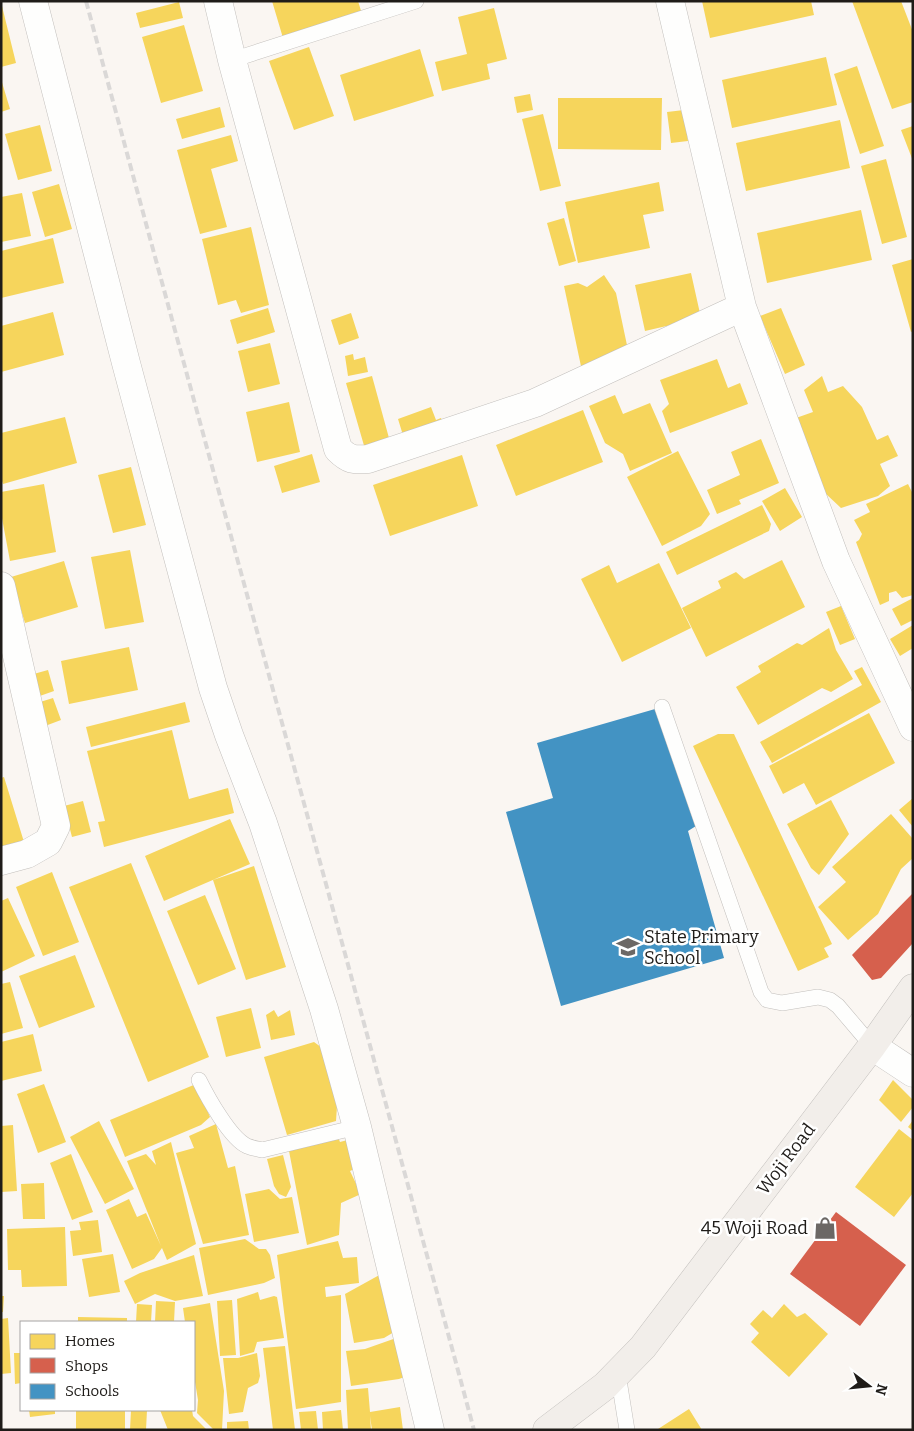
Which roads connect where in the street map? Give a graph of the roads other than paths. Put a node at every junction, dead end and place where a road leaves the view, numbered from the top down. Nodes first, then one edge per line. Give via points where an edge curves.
1 (33, 1) edge
2 (218, 1) edge
3 (416, 1) edge
4 (670, 1) edge
5 (232, 60) junction
6 (742, 307) junction
7 (1, 586) edge
8 (662, 707) dead end
9 (913, 727) edge
10 (1, 861) edge
11 (913, 988) edge
12 (872, 1046) junction
13 (913, 1073) edge
14 (199, 1080) dead end
15 (358, 1127) junction
16 (618, 1374) junction
17 (430, 1430) edge
18 (547, 1430) edge
19 (627, 1430) edge

1 - 15 street via 213,688 264,823
2 - 5 street
3 - 5 lane
4 - 6 street
5 - 6 street via 338,449 346,458 368,460 535,403
6 - 9 street via 836,561
7 - 10 street via 56,826 48,842 28,854
8 - 12 lane via 764,996 767,1000 782,1002 818,997 830,1000
11 - 12 main road, Woji Road
12 - 13 street
12 - 16 main road, Woji Road via 644,1347
14 - 15 lane via 236,1138 248,1146 262,1150
15 - 17 street
16 - 18 main road, Woji Road
16 - 19 lane

